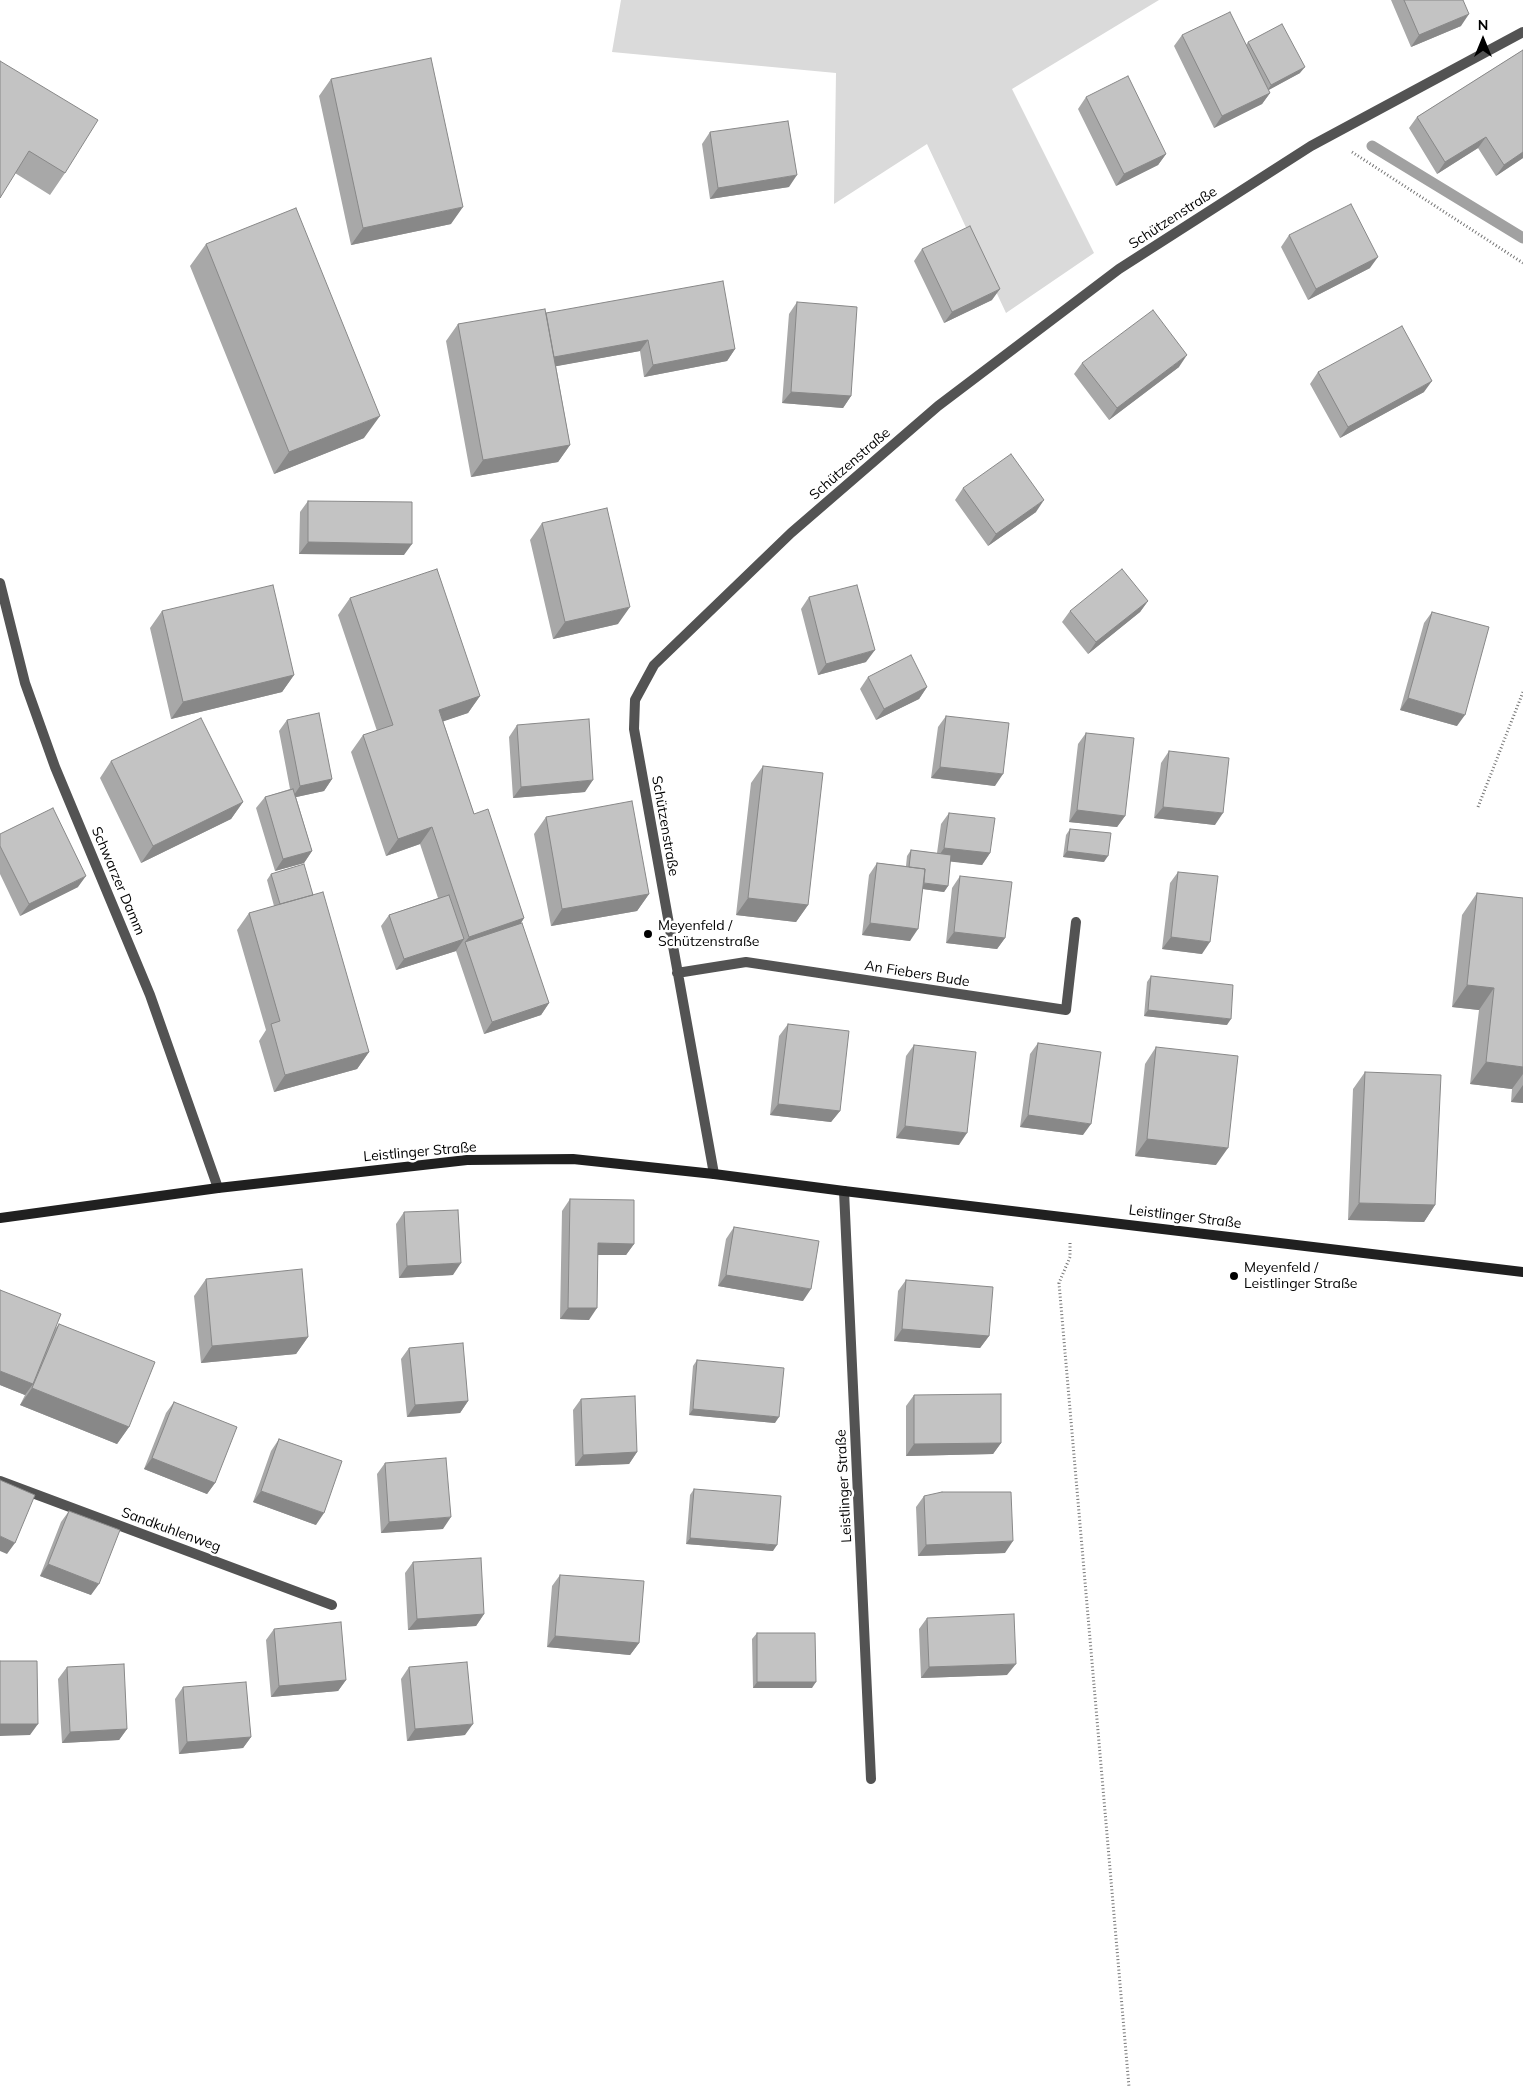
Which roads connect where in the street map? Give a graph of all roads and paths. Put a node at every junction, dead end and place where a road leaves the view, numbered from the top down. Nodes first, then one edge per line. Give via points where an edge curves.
1 (1523, 32) edge
2 (1328, 136) junction
3 (1523, 263) edge
4 (0, 583) edge
5 (1523, 692) edge
6 (1478, 807) dead end
7 (1076, 922) dead end
8 (677, 973) junction
9 (714, 1174) junction
10 (218, 1188) junction
11 (844, 1191) junction
12 (1071, 1217) junction
13 (0, 1218) edge
14 (1523, 1272) edge
15 (0, 1481) edge
16 (332, 1605) dead end
17 (871, 1779) dead end
18 (1129, 2087) edge

1 - 2 street, Schützenstraße
2 - 3 path
2 - 8 street, Schützenstraße via 1119,269 938,406 791,533 654,665 635,700 634,729
4 - 10 street, Schwarzer Damm via 25,682 45,739 150,995
5 - 6 path
7 - 8 street, An Fiebers Bude via 1066,1010 746,962
8 - 9 street, Schützenstraße
9 - 10 street, Leistlinger Straße via 573,1159 467,1160
9 - 11 street, Leistlinger Straße
10 - 13 street, Leistlinger Straße
11 - 12 street, Leistlinger Straße
11 - 17 street, Leistlinger Straße
12 - 14 street, Leistlinger Straße
12 - 18 path via 1070,1257 1060,1283
15 - 16 street, Sandkuhlenweg

